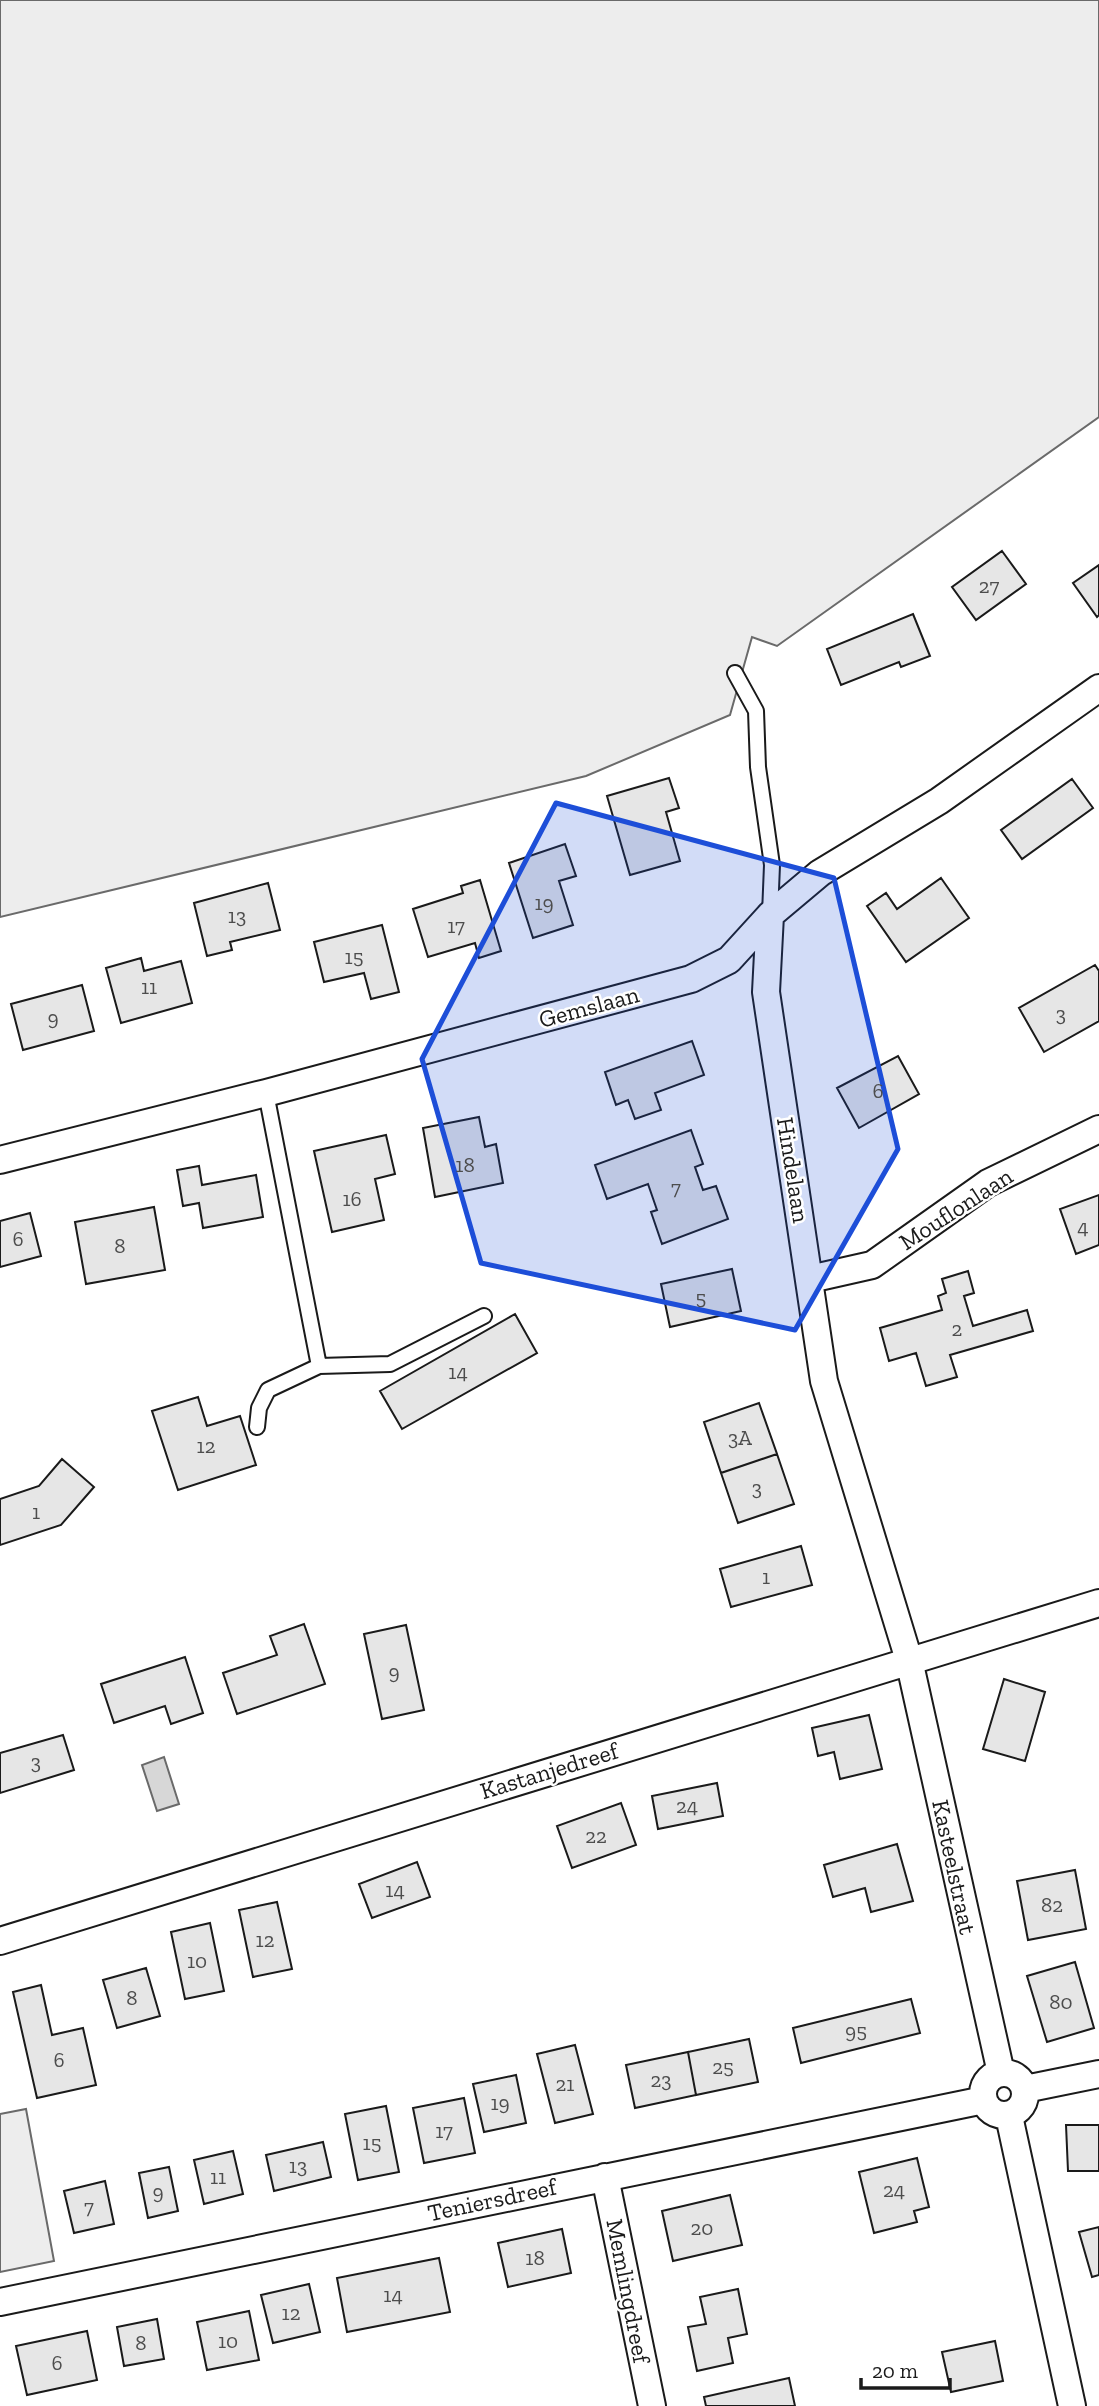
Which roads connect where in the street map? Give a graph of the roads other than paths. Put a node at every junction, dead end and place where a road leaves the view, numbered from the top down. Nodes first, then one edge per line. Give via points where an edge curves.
1 (735, 673) dead end
2 (1099, 688) edge
3 (770, 915) junction
4 (266, 1093) junction
5 (1099, 1129) edge
6 (0, 1160) edge
7 (810, 1279) junction
8 (484, 1316) dead end
9 (319, 1366) junction
10 (257, 1427) dead end
11 (1099, 1603) edge
12 (909, 1660) junction
13 (0, 1941) edge
14 (1001, 2073) junction
15 (1099, 2074) edge
16 (1025, 2089) junction
17 (984, 2100) junction
18 (1009, 2116) junction
19 (605, 2177) junction
20 (0, 2302) edge
21 (652, 2406) edge
22 (1072, 2406) edge

1 - 3 lane, Hindelaan via 756,711 758,767 772,865
2 - 3 street, Gemslaan via 939,801 820,873
3 - 4 street, Gemslaan via 729,961 691,979
3 - 7 street, Hindelaan via 766,992
4 - 6 street, Gemslaan
4 - 9 lane
5 - 7 street, Mouflonlaan via 988,1183 872,1265
7 - 12 street, Hindelaan via 824,1381
8 - 9 lane via 390,1364
9 - 10 lane via 268,1391 259,1408
11 - 12 street, Kastanjedreef
12 - 13 street, Kastanjedreef
12 - 14 street, Kasteelstraat
14 - 16 street via 1016,2076
14 - 17 street via 986,2083
15 - 16 street
16 - 18 street via 1023,2106
17 - 18 street via 993,2113
17 - 19 street, Teniersdreef
18 - 22 street
19 - 20 street, Teniersdreef
19 - 21 street, Memlingdreef

